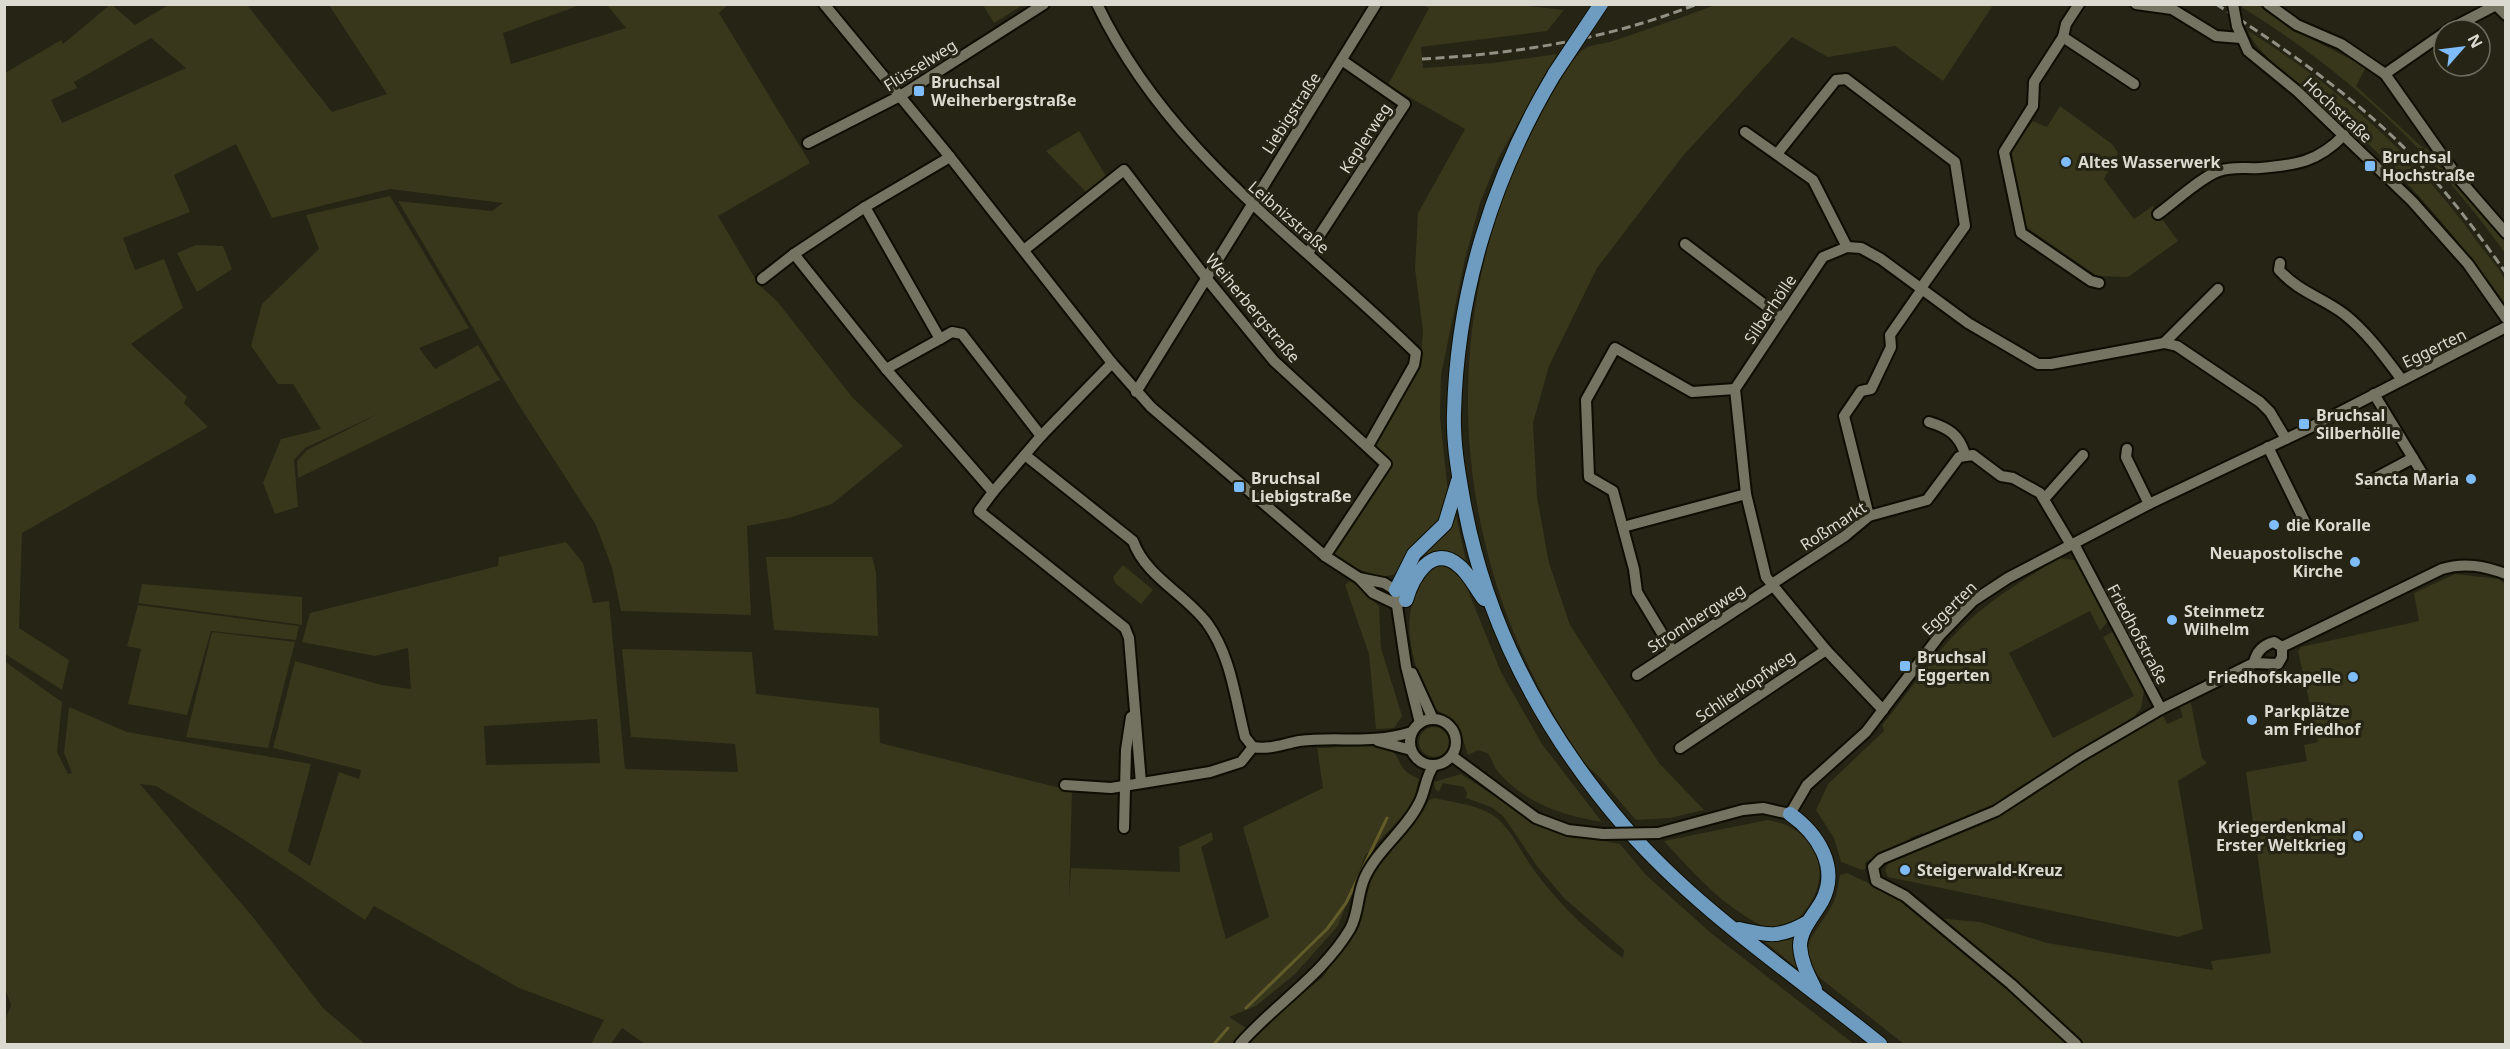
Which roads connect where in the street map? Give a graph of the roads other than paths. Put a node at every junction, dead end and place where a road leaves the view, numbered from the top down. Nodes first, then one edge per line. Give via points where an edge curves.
1 (824, 4) edge
2 (1044, 4) edge
3 (1097, 4) edge
4 (1376, 4) edge
5 (1601, 4) edge
6 (2079, 4) edge
7 (2136, 4) edge
8 (2233, 4) edge
9 (2268, 4) edge
10 (2496, 5) edge
11 (2505, 15) edge
12 (2471, 18) edge
13 (2063, 37) junction
14 (2241, 38) junction
15 (2432, 41) edge
16 (1343, 61) junction
17 (2385, 74) junction
18 (2134, 84) dead end
19 (900, 96) junction
20 (1745, 132) dead end
21 (2344, 135) junction
22 (807, 143) dead end
23 (1777, 154) junction
24 (950, 157) junction
25 (1250, 204) junction
26 (865, 207) junction
27 (2158, 213) dead end
28 (2505, 233) edge
29 (1685, 244) dead end
30 (1847, 247) junction
31 (1024, 250) junction
32 (1308, 253) junction
33 (794, 254) junction
34 (2280, 263) dead end
35 (762, 279) dead end
36 (1207, 279) junction
37 (2099, 283) dead end
38 (1922, 288) junction
39 (2218, 289) dead end
40 (1782, 318) junction
41 (2505, 318) edge
42 (2505, 327) edge
43 (940, 339) junction
44 (2164, 344) junction
45 (1112, 363) junction
46 (886, 369) junction
47 (2402, 380) junction
48 (1735, 389) junction
49 (1137, 392) junction
50 (2374, 394) junction
51 (1929, 422) dead end
52 (1041, 436) junction
53 (2286, 439) junction
54 (1368, 446) junction
55 (2268, 447) junction
56 (2127, 449) dead end
57 (1965, 454) junction
58 (1025, 455) junction
59 (2083, 455) dead end
60 (2413, 458) junction
61 (1459, 476) junction
62 (2425, 478) dead end
63 (2368, 482) dead end
64 (993, 492) junction
65 (1746, 494) junction
66 (2045, 498) junction
67 (2149, 504) junction
68 (1869, 516) junction
69 (2307, 526) dead end
70 (1623, 527) junction
71 (2073, 545) junction
72 (1325, 556) junction
73 (2505, 574) edge
74 (1772, 585) junction
75 (1399, 598) junction
76 (1491, 609) junction
77 (2282, 647) junction
78 (1672, 650) junction
79 (1826, 650) junction
80 (1405, 661) junction
81 (2254, 663) junction
82 (1636, 675) dead end
83 (1134, 699) junction
84 (1883, 710) junction
85 (2160, 710) junction
86 (1433, 719) junction
87 (1416, 727) junction
88 (1377, 741) junction
89 (1253, 747) junction
90 (1680, 748) dead end
91 (1411, 750) junction
92 (1452, 756) junction
93 (1421, 762) junction
94 (1434, 765) junction
95 (1426, 778) junction
96 (1141, 783) junction
97 (1065, 785) dead end
98 (1125, 785) junction
99 (1790, 814) junction
100 (1124, 828) dead end
101 (1808, 922) junction
102 (1734, 928) junction
103 (1817, 993) junction
104 (1240, 1044) edge
105 (1880, 1044) edge
106 (2076, 1044) edge

1 - 19 street
2 - 19 street, Flüsselweg
3 - 25 street, Leibnizstraße via 1148,90 1195,149
4 - 16 street, Liebigstraße
5 - 61 main road, bridge via 1532,111 1496,191 1470,282 1454,413
6 - 13 street
7 - 14 street via 2172,9 2216,36
8 - 14 street, Hochstraße, bridge
9 - 17 street via 2297,25 2341,44
10 - 11 street
10 - 12 street
13 - 18 street
13 - 37 street via 2034,82 2033,106 2004,152 2004,162 2022,233
14 - 21 street, Hochstraße via 2248,51
15 - 17 street
16 - 25 street, Liebigstraße
16 - 32 street, Keplerweg via 1405,104
17 - 28 street via 2459,178
19 - 22 street, Flüsselweg
19 - 24 street
20 - 23 street
21 - 27 street via 2309,162 2258,168 2238,166 2216,172
21 - 41 street, Hochstraße via 2426,216 2468,264
23 - 30 street via 1813,180
23 - 38 street via 1836,80 1846,80 1955,162 1965,226
24 - 26 street
24 - 31 street
25 - 32 street, Leibnizstraße
25 - 36 street, Liebigstraße
26 - 33 street
26 - 43 street
29 - 40 street
30 - 38 street via 1861,248
30 - 40 street, Silberhölle via 1823,257
31 - 36 street, Weiherbergstraße via 1124,170
31 - 45 street
32 - 54 street, Leibnizstraße via 1416,353 1414,365
33 - 35 street
33 - 46 street
34 - 47 street via 2279,270 2293,286 2344,314
36 - 49 street, Liebigstraße
36 - 54 street, Weiherbergstraße via 1274,361
38 - 44 street via 1968,323 2038,364
38 - 68 street via 1890,335 1891,347 1871,389 1861,391 1844,416
39 - 44 street
40 - 48 street, Silberhölle
42 - 47 street, Eggerten
43 - 46 street
43 - 52 street via 952,332 962,334
44 - 53 street via 2177,346 2260,402
45 - 49 street
45 - 52 street
46 - 64 street
47 - 50 street, Eggerten
48 - 65 street
48 - 70 street via 1692,392 1615,348 1586,400 1589,477 1613,491
49 - 72 street
50 - 53 street, Eggerten
50 - 60 street
51 - 57 street via 1942,426 1960,440
52 - 58 street
53 - 55 street, Eggerten
54 - 72 street, Weiherbergstraße via 1386,464
55 - 67 street, Eggerten
55 - 69 street
56 - 67 street via 2126,458
57 - 66 street
57 - 68 street, Roßmarkt via 1927,500
58 - 64 street
58 - 89 street via 1133,541 1139,558 1206,622 1225,654 1245,736
59 - 66 street
60 - 62 street
60 - 63 street
61 - 75 main road via 1445,524 1406,566
61 - 76 main road via 1470,535
64 - 83 street via 979,511 1125,628
65 - 70 street
65 - 74 street via 1766,577
66 - 71 street
67 - 71 street, Eggerten
68 - 74 street, Roßmarkt
70 - 78 street via 1637,592
71 - 84 street, Eggerten via 2008,578 1973,602 1910,671
71 - 85 street, Friedhofstraße
72 - 75 street via 1359,578 1384,583
73 - 77 street, Friedhofstraße via 2474,565 2442,569
74 - 78 street, Strombergweg
74 - 79 street
75 - 76 main road via 1421,567 1443,559 1458,564
75 - 80 street
76 - 102 main road via 1526,685 1572,761 1656,860
77 - 81 street, Friedhofstraße via 2274,642 2266,644 2256,654
77 - 81 street, Friedhofstraße via 2278,664
78 - 82 street, Strombergweg
79 - 84 street
79 - 90 street, Schlierkopfweg
80 - 86 street
80 - 87 street
81 - 85 street, Friedhofstraße
83 - 96 street
83 - 98 street
84 - 99 street, Eggerten via 1859,738 1807,785
85 - 106 street via 1996,811 1881,859 1873,867 1876,881 1905,896
86 - 87 street
86 - 92 street via 1449,725 1454,732 1456,748
87 - 88 street
87 - 91 street
88 - 89 street via 1300,741 1267,749
88 - 91 street
89 - 96 street via 1241,762 1210,772
91 - 93 street
92 - 94 street
92 - 99 street, bridge via 1536,818 1568,830 1658,833 1743,810 1762,808
93 - 94 street
93 - 95 street
94 - 95 street
95 - 104 street via 1419,803 1365,877 1351,927 1337,948 1322,968 1263,1018
96 - 98 street
97 - 98 street
98 - 100 street
99 - 101 main road via 1819,842 1829,874 1824,899
101 - 102 main road via 1789,933 1769,936
101 - 103 main road via 1800,943 1803,966
102 - 103 main road
103 - 105 main road

